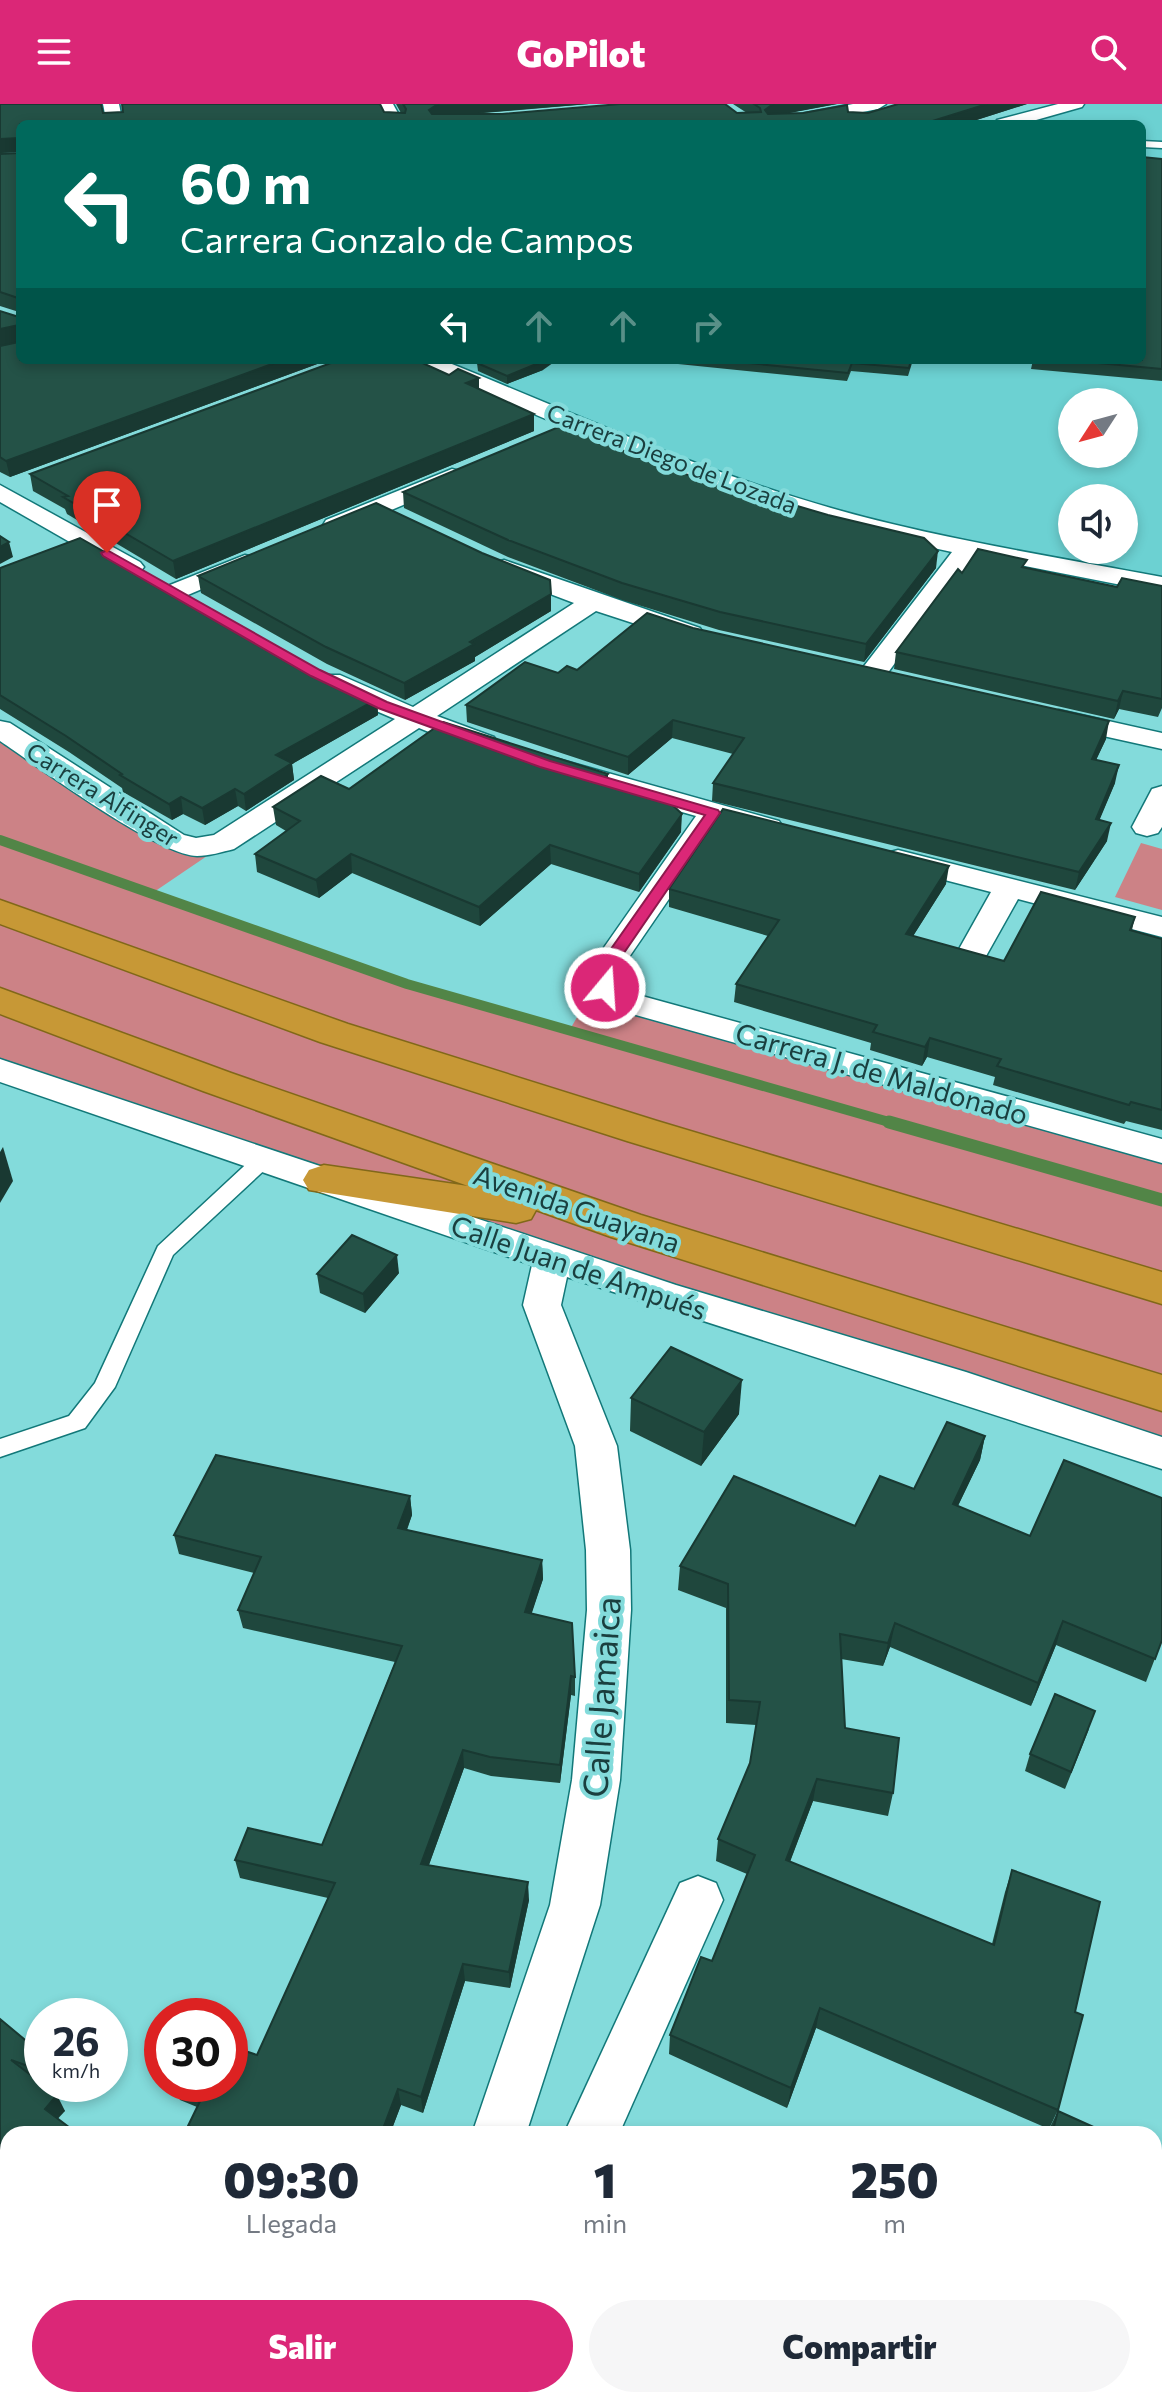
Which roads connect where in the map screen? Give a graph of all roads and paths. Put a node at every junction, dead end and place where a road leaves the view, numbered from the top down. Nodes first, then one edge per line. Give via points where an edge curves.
1 (878, 104) edge
2 (1076, 104) edge
3 (1044, 107) edge
4 (901, 108) edge
5 (796, 120) edge
6 (862, 120) edge
7 (1013, 120) edge
8 (433, 364) edge
9 (578, 424) junction
10 (549, 436) edge
11 (477, 466) edge
12 (28, 481) edge
13 (0, 492) edge
14 (377, 507) junction
15 (401, 520) edge
16 (319, 531) edge
17 (85, 540) junction
18 (969, 546) junction
19 (56, 552) edge
20 (261, 556) edge
21 (479, 557) edge
22 (1162, 585) edge
23 (174, 592) junction
24 (593, 602) junction
25 (199, 606) edge
26 (721, 641) edge
27 (302, 666) edge
28 (844, 670) edge
29 (1035, 713) edge
30 (416, 717) junction
31 (0, 729) edge
32 (1162, 741) edge
33 (506, 751) edge
34 (532, 760) edge
35 (1162, 795) edge
36 (713, 813) junction
37 (1147, 827) dead end
38 (798, 834) edge
39 (872, 853) edge
40 (1009, 888) junction
41 (0, 911) edge
42 (1162, 927) edge
43 (970, 958) edge
44 (0, 1000) edge
45 (0, 1070) edge
46 (1162, 1151) edge
47 (264, 1159) junction
48 (324, 1180) junction
49 (626, 1226) junction
50 (552, 1258) junction
51 (1162, 1288) edge
52 (1162, 1393) edge
53 (0, 1448) edge
54 (1162, 1453) edge
55 (698, 1900) dead end
56 (502, 2126) edge
57 (595, 2126) edge

1 - 5 street
2 - 3 street
3 - 7 street
4 - 6 street
8 - 9 street, Carrera Diego de Lozada
9 - 10 street
9 - 18 street, Carrera Diego de Lozada via 781,501
11 - 14 street
12 - 13 street
13 - 17 street
14 - 15 street
14 - 16 street
17 - 19 street
17 - 23 street
18 - 22 street, Carrera Diego de Lozada
18 - 28 street via 884,679
20 - 23 street
21 - 24 street
23 - 25 street
24 - 26 street
24 - 30 street
27 - 30 street
29 - 32 street
30 - 31 street, Carrera Alfinger via 235,837 209,846 173,841
30 - 33 street
34 - 36 street
35 - 37 street
36 - 38 street
36 - 46 street, Carrera J. de Maldonado via 607,966 605,988 630,1003
39 - 40 street
40 - 42 street
40 - 43 street
41 - 51 highway via 334,1033
44 - 49 highway, Avenida Guayana
45 - 47 street, Calle Juan de Ampués
47 - 48 street, Calle Juan de Ampués
47 - 53 lane via 165,1251 104,1387 77,1422
48 - 49 highway
48 - 50 street, Calle Juan de Ampués
49 - 52 highway, Avenida Guayana
50 - 54 street, Calle Juan de Ampués
50 - 56 street, Calle Jamaica via 542,1305 596,1446 609,1610 596,1780 575,1905
55 - 57 street

